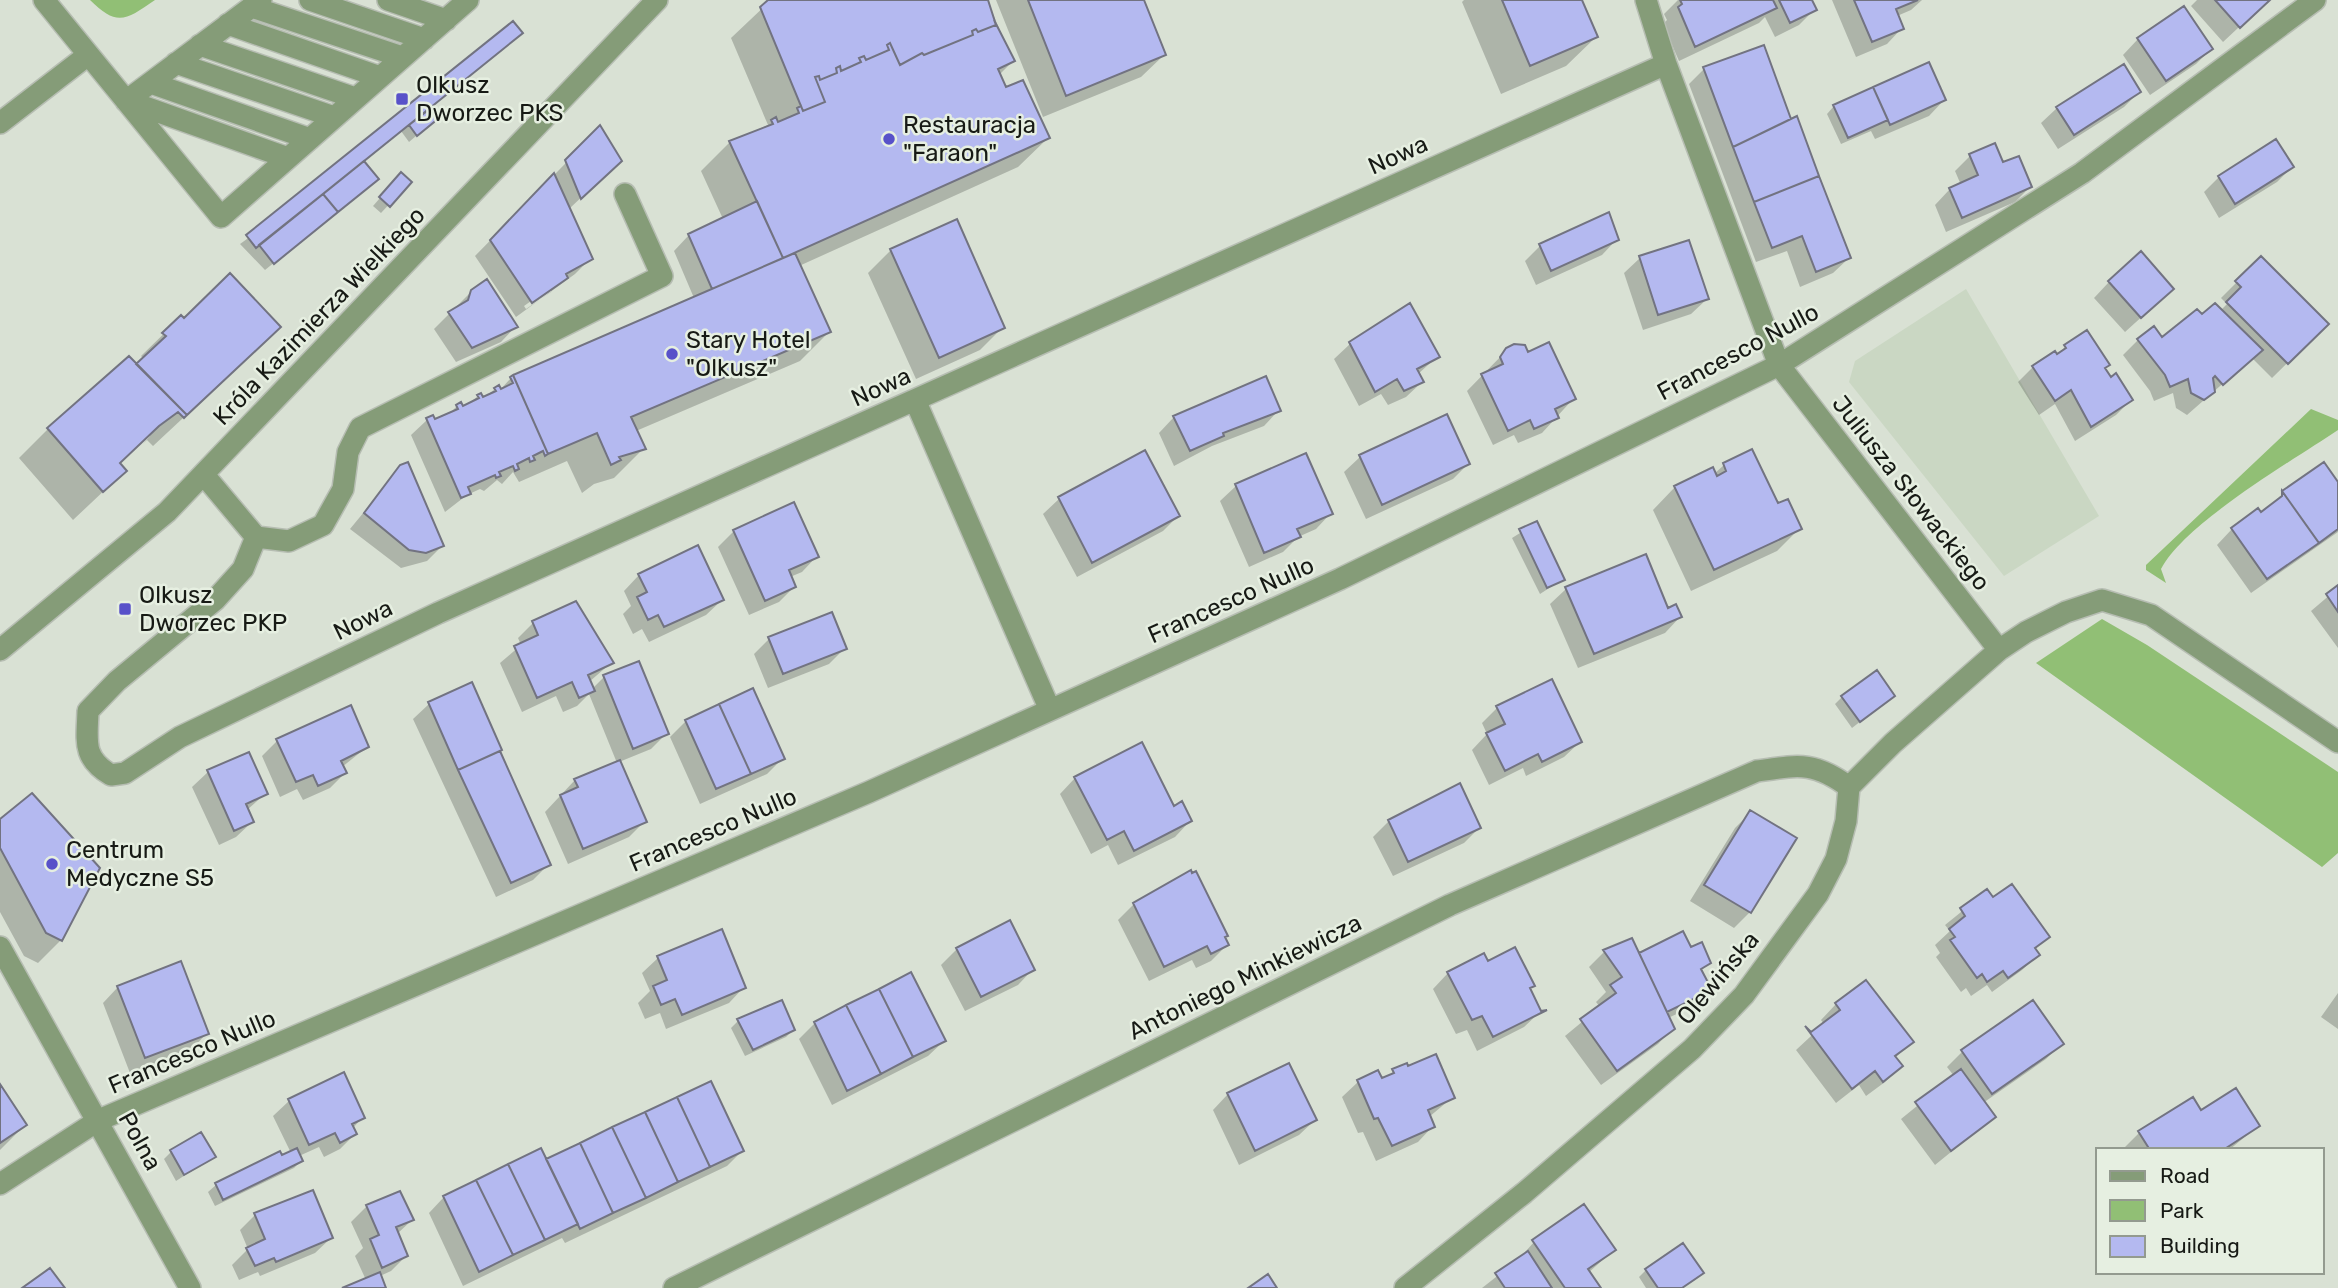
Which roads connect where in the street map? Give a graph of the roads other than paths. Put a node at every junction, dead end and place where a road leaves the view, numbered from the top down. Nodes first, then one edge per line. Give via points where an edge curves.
1 (44, 0) edge
2 (310, 0) edge
3 (388, 0) edge
4 (468, 0) edge
5 (657, 0) edge
6 (1646, 0) edge
7 (2315, 0) edge
8 (257, 3) edge
9 (446, 19) junction
10 (228, 24) junction
11 (424, 38) junction
12 (200, 45) junction
13 (88, 55) junction
14 (402, 57) junction
15 (176, 63) junction
16 (1666, 64) junction
17 (380, 77) junction
18 (151, 83) junction
19 (355, 98) junction
20 (126, 101) junction
21 (334, 117) junction
22 (0, 123) edge
23 (310, 139) junction
24 (288, 158) junction
25 (625, 194) dead end
26 (1779, 365) junction
27 (915, 400) junction
28 (204, 475) junction
29 (256, 537) junction
30 (0, 649) edge
31 (1999, 650) junction
32 (1051, 710) junction
33 (2338, 742) edge
34 (1849, 787) junction
35 (0, 947) edge
36 (99, 1120) junction
37 (0, 1184) edge
38 (190, 1288) edge
39 (674, 1288) edge
40 (1405, 1288) edge

1 - 13 street
2 - 11 street
3 - 9 street
4 - 9 street
5 - 28 street, Króla Kazimierza Wielkiego
6 - 16 street, Juliusza Słowackiego
7 - 26 street, Francesco Nullo via 2082,173
8 - 10 street
8 - 14 street
9 - 11 street
10 - 12 street
10 - 17 street
11 - 14 street
12 - 15 street
12 - 19 street
13 - 20 street
13 - 22 street
14 - 17 street
15 - 18 street
15 - 21 street
16 - 26 street, Juliusza Słowackiego
16 - 27 street, Nowa
17 - 19 street
18 - 20 street
18 - 23 street
19 - 21 street
20 - 24 street
20 - 24 street via 220,216
21 - 23 street
23 - 24 street
25 - 29 street via 662,276 360,428 348,452 342,489 323,525 289,541
26 - 31 street, Juliusza Słowackiego
26 - 32 street, Francesco Nullo via 1340,579
27 - 29 street, Nowa via 438,613 180,737 125,773 111,775 97,766 86,746 88,711 117,681 215,600 243,569
27 - 32 street
28 - 29 street
28 - 30 street, Króla Kazimierza Wielkiego via 158,520
31 - 33 street via 2066,612 2102,600 2151,615
31 - 34 street
32 - 36 street, Francesco Nullo
34 - 39 street, Antoniego Minkiewicza via 1827,771 1796,765 1757,771 1450,905
34 - 40 street, Olewińska via 1836,859 1818,894 1744,995 1660,1076
35 - 36 street, Polna
36 - 37 street, Francesco Nullo
36 - 38 street, Polna

